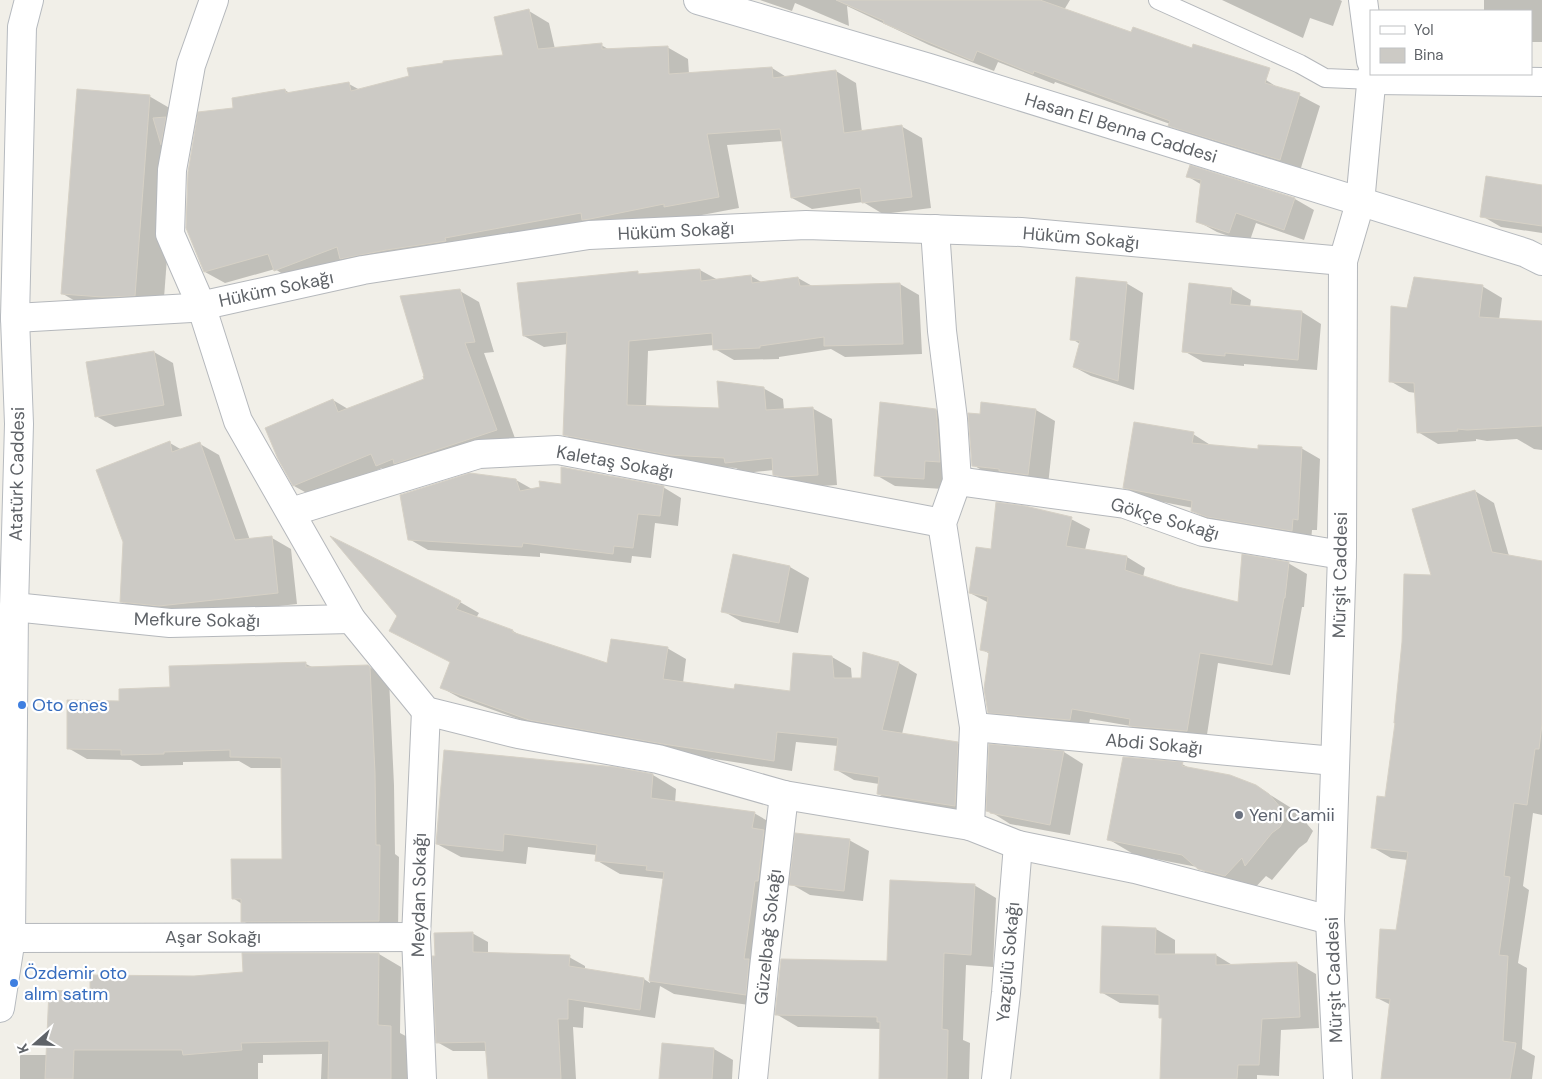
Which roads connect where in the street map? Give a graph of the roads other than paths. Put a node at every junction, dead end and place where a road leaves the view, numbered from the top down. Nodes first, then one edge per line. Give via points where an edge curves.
1 (30, 0) edge
2 (214, 0) edge
3 (698, 0) edge
4 (1158, 0) edge
5 (1363, 0) edge
6 (1370, 55) edge
7 (1370, 71) edge
8 (1372, 75) edge
9 (1434, 75) edge
10 (1542, 82) edge
11 (1360, 203) junction
12 (934, 229) junction
13 (1343, 260) junction
14 (1542, 260) edge
15 (201, 305) junction
16 (15, 318) junction
17 (957, 481) junction
18 (291, 512) junction
19 (942, 523) junction
20 (1342, 554) junction
21 (14, 607) junction
22 (351, 619) junction
23 (426, 711) junction
24 (974, 727) junction
25 (1334, 761) junction
26 (784, 795) junction
27 (970, 826) junction
28 (1018, 844) junction
29 (1330, 920) junction
30 (416, 937) junction
31 (11, 938) junction
32 (0, 1008) edge
33 (422, 1079) edge
34 (754, 1079) edge
35 (996, 1079) edge
36 (1338, 1079) edge

1 - 16 street, Atatürk Caddesi via 22,27
2 - 15 street via 191,65 172,170 170,234
3 - 11 street, Hasan El Benna Caddesi via 948,74
4 - 7 lane via 1324,78
5 - 6 street, Mürşit Caddesi
8 - 11 street, Mürşit Caddesi
9 - 10 street
11 - 13 street, Mürşit Caddesi
11 - 14 street, Hasan El Benna Caddesi
12 - 13 street, Hüküm Sokağı via 1022,232
12 - 15 street, Hüküm Sokağı via 806,225 589,235 363,270
12 - 17 street
13 - 20 street, Mürşit Caddesi
15 - 16 street, Hüküm Sokağı
15 - 18 street via 238,421
16 - 21 street, Atatürk Caddesi via 19,424
17 - 19 street
17 - 20 street, Gökçe Sokağı via 1125,504 1203,532
18 - 19 street, Kaletaş Sokağı via 479,454 558,450
18 - 22 street
19 - 24 street
20 - 25 street, Mürşit Caddesi
21 - 22 street, Mefkure Sokağı via 170,623
21 - 31 street, Atatürk Caddesi
22 - 23 street
23 - 26 street via 518,734 658,759
23 - 30 street, Meydan Sokağı
24 - 25 street, Abdi Sokağı
24 - 27 street
25 - 29 street, Mürşit Caddesi
26 - 27 street
26 - 34 street, Güzelbağ Sokağı
27 - 28 street
28 - 29 street
28 - 35 street, Yazgülü Sokağı
29 - 36 street, Mürşit Caddesi
30 - 31 street, Aşar Sokağı
30 - 33 street, Meydan Sokağı
31 - 32 street, Atatürk Caddesi

